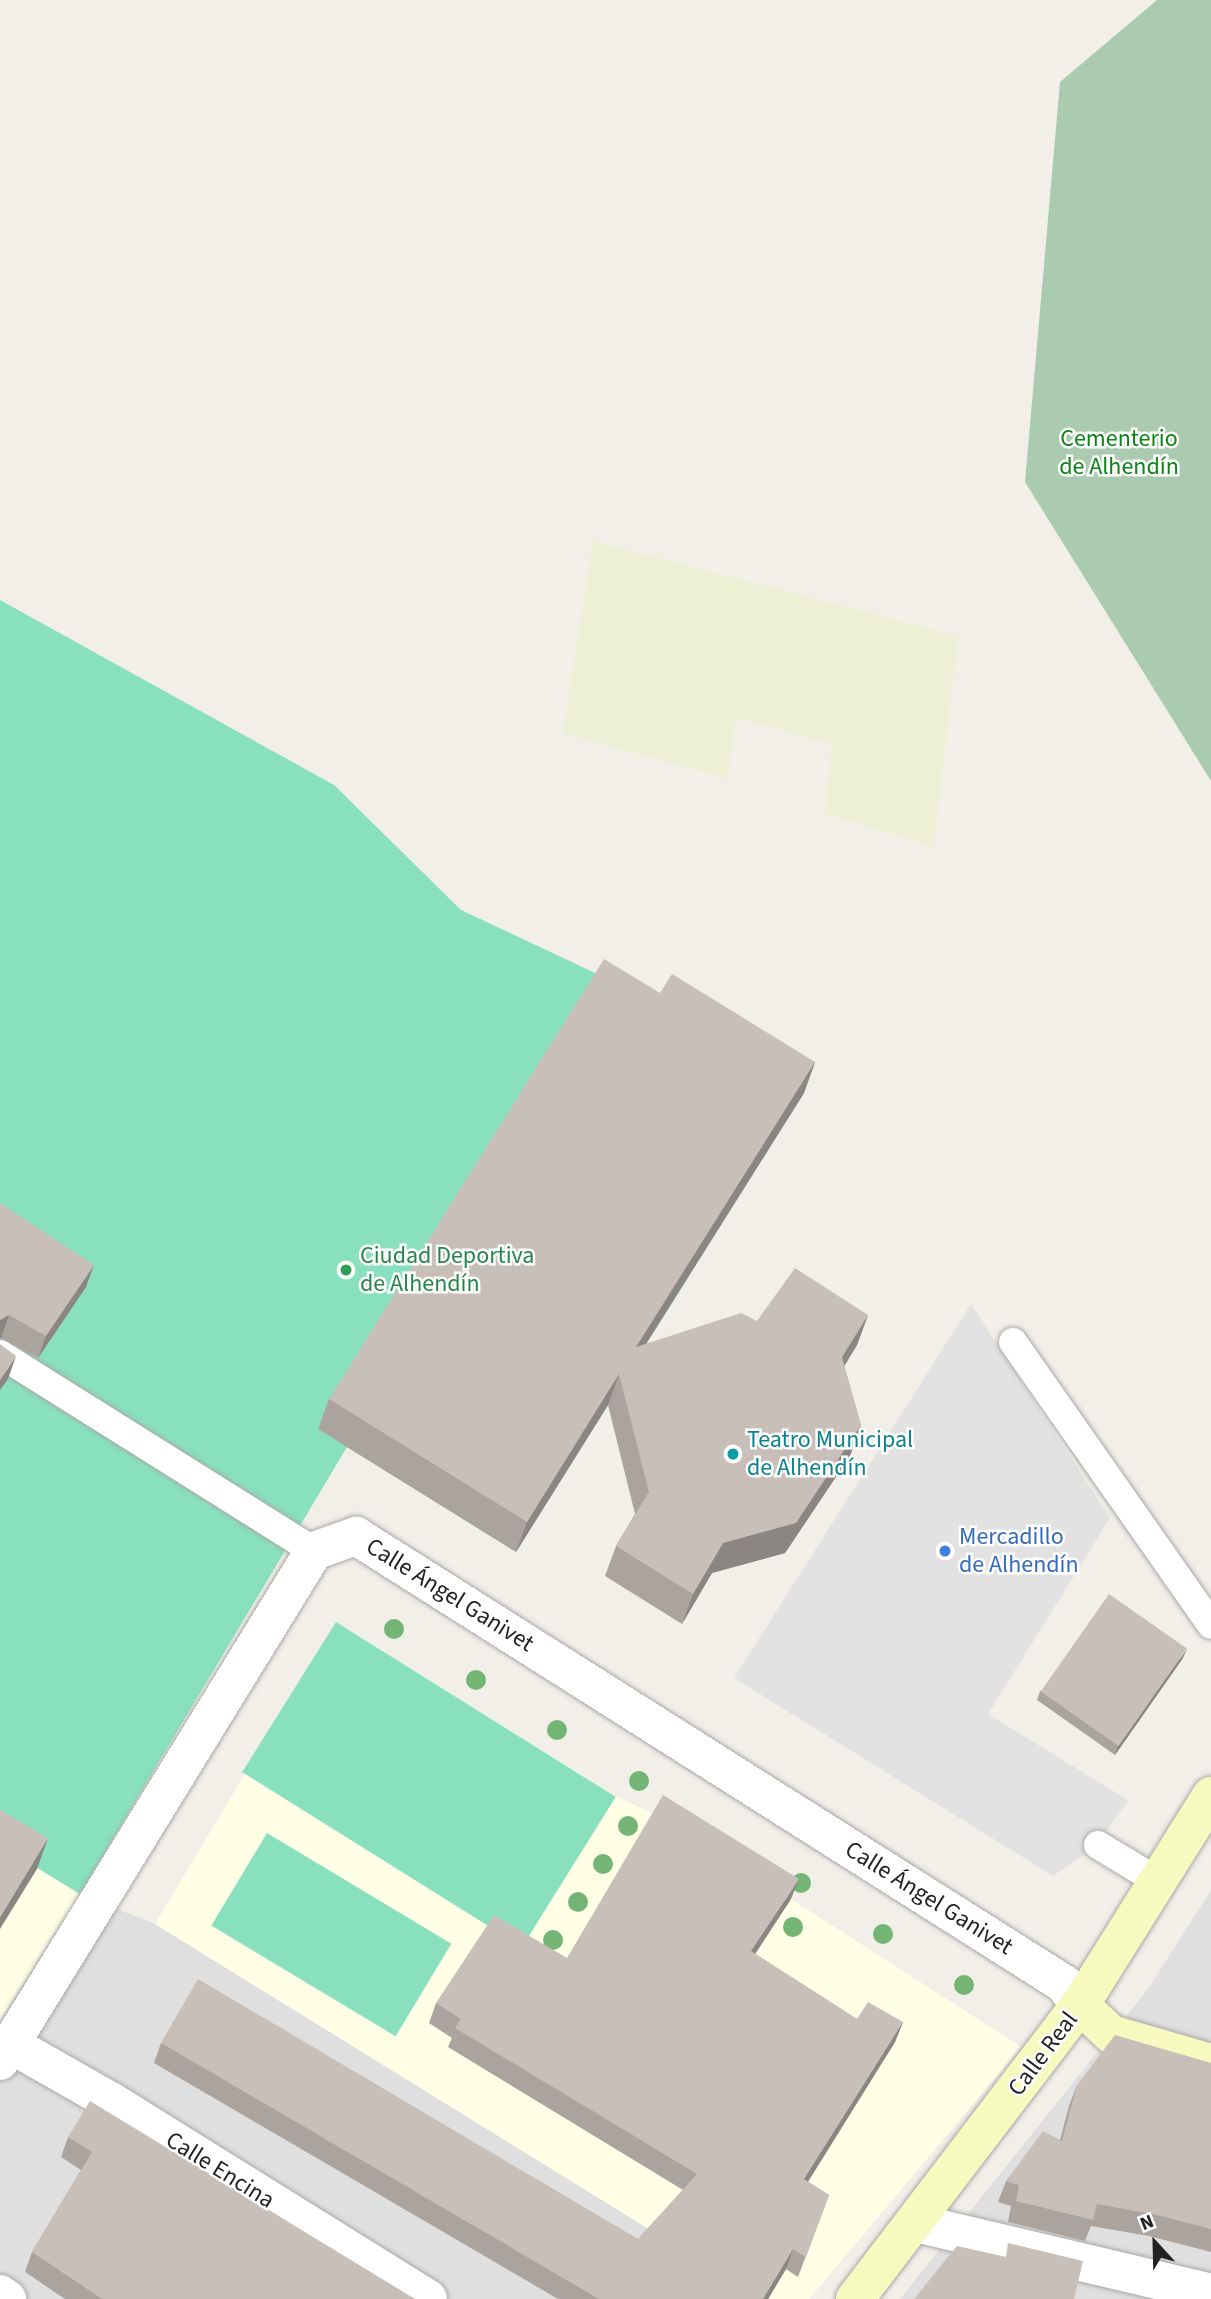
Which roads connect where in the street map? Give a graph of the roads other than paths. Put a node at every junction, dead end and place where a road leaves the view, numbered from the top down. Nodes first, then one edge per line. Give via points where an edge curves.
1 (1013, 1342) dead end
2 (0, 1354) edge
3 (314, 1551) junction
4 (1211, 1625) edge
5 (1211, 1796) edge
6 (1098, 1845) dead end
7 (1159, 1882) junction
8 (1080, 2005) junction
9 (5, 2053) edge
10 (1211, 2063) edge
11 (916, 2223) junction
12 (1211, 2293) edge
13 (0, 2294) edge
14 (7, 2299) edge
15 (428, 2299) edge
16 (855, 2299) edge

1 - 4 lane
2 - 3 lane
3 - 8 street, Calle Ángel Ganivet via 356,1536 1064,1984
3 - 9 street
5 - 7 street, Calle Real
6 - 7 lane
7 - 8 street, Calle Real
8 - 10 street via 1111,2034
8 - 11 street, Calle Real
9 - 15 street, Calle Encina via 112,2102
11 - 12 street
11 - 16 street, Calle Real
13 - 14 street

